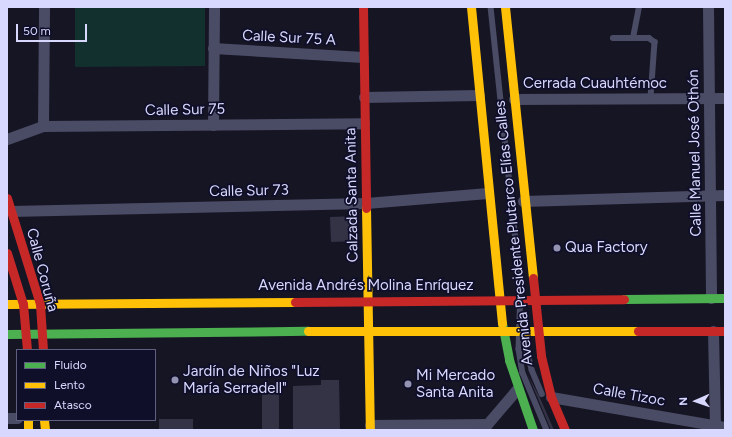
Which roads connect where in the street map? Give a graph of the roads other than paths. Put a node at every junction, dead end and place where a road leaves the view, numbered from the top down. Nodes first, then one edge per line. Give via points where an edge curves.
1 (44, 7) edge
2 (214, 7) edge
3 (363, 7) edge
4 (471, 7) edge
5 (491, 7) edge
6 (505, 7) edge
7 (514, 7) edge
8 (639, 7) edge
9 (708, 7) edge
10 (506, 29) junction
11 (613, 38) dead end
12 (633, 38) junction
13 (214, 48) junction
14 (363, 57) junction
15 (479, 94) junction
16 (364, 97) junction
17 (651, 98) junction
18 (710, 98) junction
19 (725, 98) edge
20 (514, 99) junction
21 (364, 123) junction
22 (213, 125) junction
23 (43, 126) junction
24 (7, 139) edge
25 (488, 194) junction
26 (711, 195) junction
27 (725, 195) edge
28 (7, 198) edge
29 (523, 201) junction
30 (366, 203) junction
31 (11, 211) junction
32 (7, 253) edge
33 (711, 298) junction
34 (725, 298) edge
35 (368, 299) junction
36 (521, 299) junction
37 (534, 299) junction
38 (498, 300) junction
39 (241, 301) junction
40 (7, 304) edge
41 (23, 304) junction
42 (40, 304) junction
43 (241, 324) junction
44 (368, 330) junction
45 (503, 330) junction
46 (522, 330) junction
47 (537, 330) junction
48 (713, 331) junction
49 (725, 331) edge
50 (7, 334) edge
51 (27, 334) junction
52 (43, 334) junction
53 (27, 349) edge
54 (43, 349) edge
55 (517, 388) junction
56 (551, 397) junction
57 (485, 427) edge
58 (718, 427) edge
59 (370, 428) edge
60 (533, 430) edge
61 (547, 430) edge
62 (557, 430) edge
63 (565, 430) edge

1 - 23 street
2 - 13 street
3 - 14 main road, Calzada Santa Anita
4 - 15 main road, Avenida Presidente Plutarco Elías Calles
5 - 36 lane
6 - 10 main road, Avenida Presidente Plutarco Elías Calles
7 - 10 main road, Avenida Presidente Plutarco Elías Calles
8 - 12 lane
9 - 18 street, Calle Manuel José Othón
10 - 20 main road, Avenida Presidente Plutarco Elías Calles
11 - 12 lane
12 - 17 lane via 649,38 655,42
13 - 14 street, Calle Sur 75 A
13 - 22 street
14 - 16 main road, Calzada Santa Anita
15 - 16 street
15 - 25 main road, Avenida Presidente Plutarco Elías Calles
16 - 21 main road, Calzada Santa Anita
17 - 18 street, Cerrada Cuauhtémoc
17 - 20 street, Cerrada Cuauhtémoc
18 - 19 street, Cerrada Cuauhtémoc
18 - 26 street, Calle Manuel José Othón
20 - 29 main road, Avenida Presidente Plutarco Elías Calles
21 - 22 street, Calle Sur 75
21 - 30 main road, Calzada Santa Anita
22 - 23 street, Calle Sur 75
23 - 24 street, Calle Sur 75
25 - 30 street, Calle Sur 73
25 - 38 main road, Avenida Presidente Plutarco Elías Calles
26 - 27 street
26 - 29 street
26 - 33 street, Calle Manuel José Othón
28 - 31 main road, Calle Coruña
29 - 37 main road, Avenida Presidente Plutarco Elías Calles
30 - 31 street, Calle Sur 73
30 - 35 main road, Calzada Santa Anita
31 - 42 main road, Calle Coruña
32 - 41 main road, Calle Coruña
33 - 34 main road, Avenida Andrés Molina Enríquez
33 - 37 main road, Avenida Andrés Molina Enríquez
35 - 38 main road, Avenida Andrés Molina Enríquez
35 - 39 main road, Avenida Andrés Molina Enríquez
35 - 44 main road, Calzada Santa Anita
36 - 37 main road, Avenida Andrés Molina Enríquez
36 - 38 main road, Avenida Andrés Molina Enríquez
36 - 46 lane
37 - 47 main road, Avenida Presidente Plutarco Elías Calles
38 - 45 main road, Avenida Presidente Plutarco Elías Calles
39 - 42 main road, Avenida Andrés Molina Enríquez
39 - 43 main road
40 - 41 main road, Avenida Andrés Molina Enríquez
41 - 42 main road, Avenida Andrés Molina Enríquez
41 - 51 main road, Calle Coruña
42 - 52 main road, Calle Coruña
43 - 44 main road
43 - 52 main road
44 - 45 main road
44 - 59 main road, Calzada Santa Anita
45 - 46 main road
45 - 55 main road, Avenida Presidente Plutarco Elías Calles
46 - 47 main road
46 - 61 lane via 519,349 523,373
46 - 62 lane via 532,370
47 - 48 main road
47 - 56 main road, Avenida Presidente Plutarco Elías Calles
48 - 49 main road
48 - 58 street
50 - 51 main road
51 - 52 main road
51 - 53 main road, Calle Coruña
52 - 54 main road, Calle Coruña
55 - 57 street
55 - 60 main road, Avenida Presidente Plutarco Elías Calles
56 - 58 street, Calle Tizoc
56 - 63 main road, Avenida Presidente Plutarco Elías Calles
57 - 59 street

